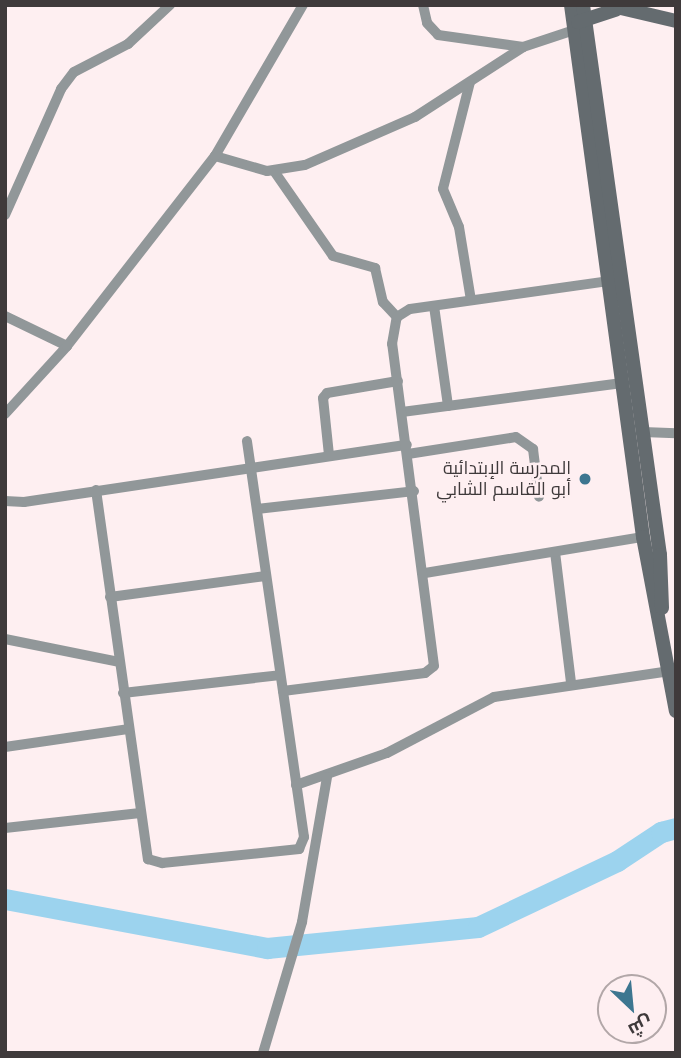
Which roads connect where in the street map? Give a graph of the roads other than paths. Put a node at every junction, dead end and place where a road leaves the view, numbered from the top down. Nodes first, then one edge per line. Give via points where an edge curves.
1 (170, 5) edge
2 (303, 5) edge
3 (423, 5) edge
4 (571, 5) edge
5 (583, 5) edge
6 (612, 7) edge
7 (676, 21) edge
8 (577, 25) junction
9 (523, 47) junction
10 (470, 82) junction
11 (215, 156) junction
12 (274, 171) junction
13 (5, 215) edge
14 (608, 281) junction
15 (471, 300) junction
16 (434, 306) junction
17 (5, 316) edge
18 (397, 317) junction
19 (67, 346) junction
20 (398, 381) junction
21 (622, 383) junction
22 (448, 406) junction
23 (402, 412) junction
24 (5, 414) edge
25 (643, 432) junction
26 (676, 433) edge
27 (247, 440) dead end
28 (408, 449) junction
29 (329, 455) junction
30 (251, 465) junction
31 (96, 489) junction
32 (414, 491) junction
33 (539, 497) dead end
34 (5, 501) edge
35 (257, 509) junction
36 (643, 537) junction
37 (555, 551) junction
38 (425, 573) junction
39 (266, 576) junction
40 (110, 597) junction
41 (661, 617) junction
42 (5, 639) edge
43 (119, 662) junction
44 (670, 671) junction
45 (280, 675) junction
46 (571, 682) junction
47 (283, 691) junction
48 (123, 692) junction
49 (676, 711) edge
50 (128, 729) junction
51 (5, 747) edge
52 (327, 776) junction
53 (296, 785) junction
54 (140, 813) junction
55 (5, 828) edge
56 (263, 1053) edge

1 - 13 street via 128,44 74,72 61,89
2 - 11 street
3 - 9 street via 427,23 438,35
4 - 8 main road
5 - 8 main road
6 - 7 main road
6 - 8 main road
8 - 9 street
8 - 14 main road
8 - 25 main road
9 - 10 street
10 - 12 street via 370,139 305,165
10 - 15 street via 443,190 460,227
11 - 12 street via 249,169
11 - 19 street
12 - 18 street via 333,256 376,268 383,302
14 - 15 street
14 - 21 main road
15 - 16 street
16 - 18 street via 410,309
16 - 22 street
17 - 19 street
18 - 20 street via 392,331
19 - 24 street
20 - 23 street
20 - 29 street via 327,393 323,398
21 - 22 street
21 - 36 main road
22 - 23 street
23 - 28 street
25 - 26 street
25 - 41 main road via 663,584
27 - 30 street
28 - 29 street
28 - 32 street
28 - 33 street via 516,437 533,449
29 - 30 street
30 - 31 street
30 - 35 street
31 - 34 street
31 - 40 street
32 - 35 street
32 - 38 street
35 - 39 street
36 - 37 street
36 - 41 main road
37 - 38 street
37 - 46 street
38 - 47 street via 436,661 430,670
39 - 40 street
39 - 45 street
40 - 43 street
41 - 44 main road
42 - 43 street
43 - 48 street
44 - 46 street
44 - 49 main road
45 - 47 street
45 - 48 street
46 - 52 street via 494,697 387,753
47 - 53 street
48 - 50 street
50 - 51 street
50 - 54 street
52 - 53 street
52 - 56 street via 302,922
53 - 54 street via 304,841 295,850 154,863 147,856
54 - 55 street

